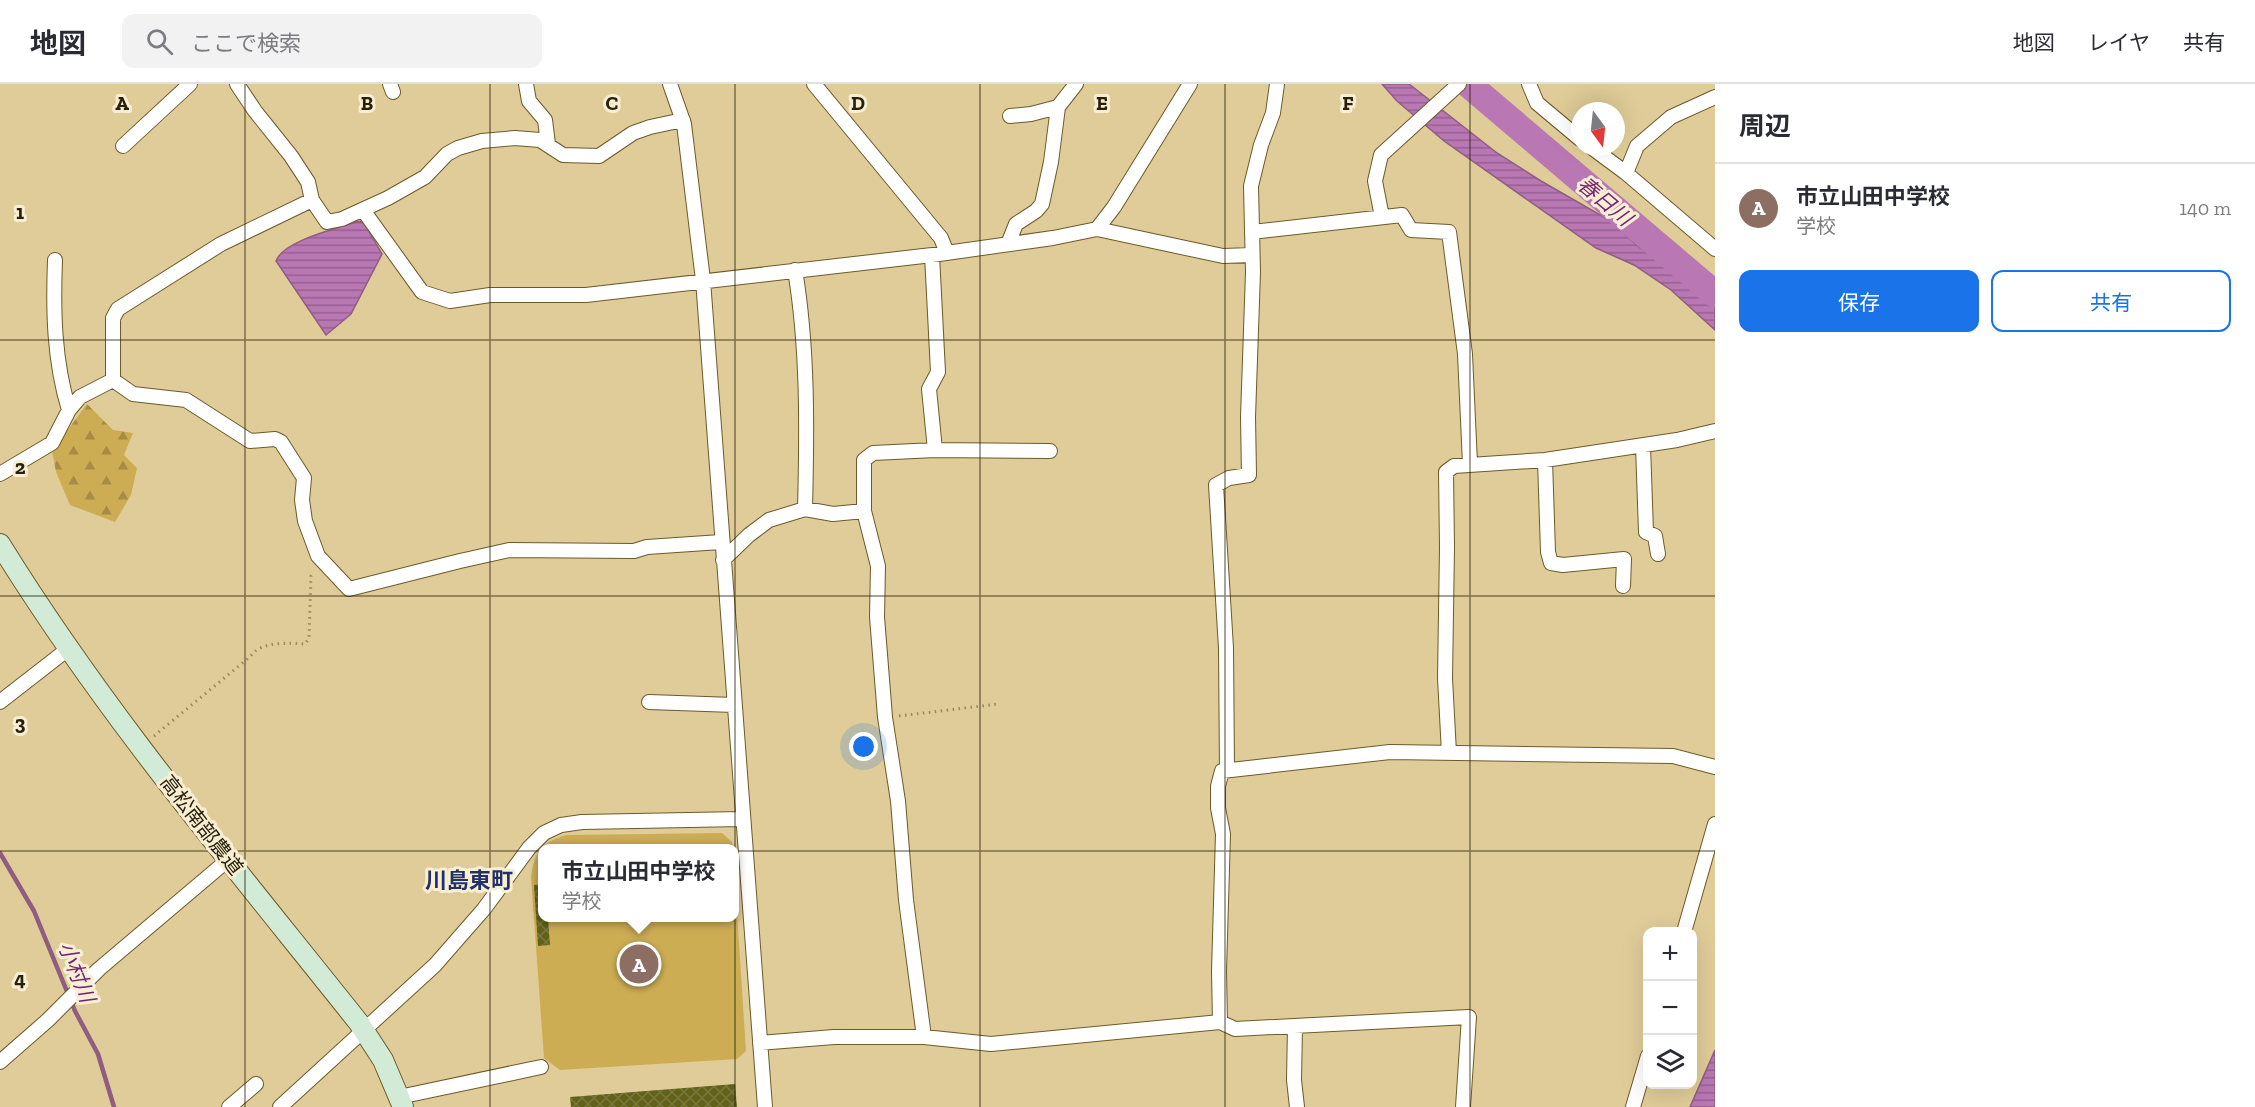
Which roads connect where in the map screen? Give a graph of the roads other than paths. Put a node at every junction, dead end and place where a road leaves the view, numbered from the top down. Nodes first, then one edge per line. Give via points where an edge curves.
1 (190, 84) edge
2 (237, 84) edge
3 (526, 84) edge
4 (670, 84) edge
5 (814, 84) edge
6 (1076, 84) edge
7 (1190, 84) edge
8 (1277, 84) edge
9 (1459, 84) edge
10 (1529, 84) edge
11 (1715, 97) edge
12 (1058, 107) junction
13 (1010, 116) dead end
14 (683, 120) junction
15 (1571, 131) edge
16 (548, 144) junction
17 (123, 146) dead end
18 (1603, 156) edge
19 (1626, 173) junction
20 (312, 200) junction
21 (363, 210) junction
22 (1382, 217) junction
23 (1097, 229) junction
24 (1252, 232) junction
25 (1008, 244) junction
26 (1715, 249) edge
27 (947, 253) junction
28 (932, 255) junction
29 (1252, 255) junction
30 (55, 260) dead end
31 (795, 270) junction
32 (703, 280) junction
33 (113, 380) junction
34 (69, 410) junction
35 (1715, 431) edge
36 (1643, 446) junction
37 (936, 450) junction
38 (1050, 451) dead end
39 (1545, 460) junction
40 (1470, 464) junction
41 (0, 474) edge
42 (805, 509) junction
43 (864, 510) junction
44 (721, 542) junction
45 (0, 544) edge
46 (1658, 554) dead end
47 (723, 560) junction
48 (1623, 586) dead end
49 (68, 649) junction
50 (0, 702) edge
51 (649, 702) dead end
52 (734, 705) junction
53 (1449, 753) junction
54 (1715, 767) edge
55 (1227, 770) junction
56 (742, 819) junction
57 (1715, 824) edge
58 (229, 859) junction
59 (1685, 927) edge
60 (1220, 1022) junction
61 (1295, 1026) junction
62 (363, 1029) junction
63 (924, 1037) junction
64 (759, 1043) junction
65 (0, 1062) edge
66 (541, 1067) dead end
67 (1643, 1071) edge
68 (256, 1084) dead end
69 (401, 1102) edge
70 (229, 1107) edge
71 (280, 1107) edge
72 (765, 1107) edge
73 (1297, 1107) edge
74 (1463, 1107) edge
75 (1633, 1107) edge

1 - 17 street
2 - 20 street via 308,182
3 - 16 street via 529,101 545,120
4 - 14 street
5 - 27 street via 941,238
6 - 12 street
7 - 23 street
8 - 24 street via 1273,113 1251,186
9 - 22 street via 1381,155 1375,180
10 - 15 street via 1537,103
11 - 19 street via 1671,117 1637,146
12 - 13 street
12 - 25 street via 1042,204 1016,224
14 - 16 street via 633,134 599,156 563,155
14 - 32 street
16 - 21 street via 515,138 458,148 425,177
18 - 19 street
19 - 26 street
20 - 21 street via 327,222
20 - 33 street via 221,244 118,309 113,318
21 - 32 street via 422,292 450,301 490,295 586,295
22 - 24 street
22 - 40 street via 1402,215 1411,230 1449,232 1465,354
23 - 25 street
23 - 29 street via 1222,256
24 - 29 street
25 - 27 street
27 - 28 street
28 - 31 street
28 - 37 street via 938,372 929,389
29 - 55 street via 1249,475 1216,485 1226,648
30 - 34 street via 55,338
31 - 32 street
31 - 42 street via 802,323
32 - 44 street
33 - 34 street via 80,397
33 - 44 street via 133,394 186,400 250,441 281,442 304,478 305,521 318,556 349,589 510,550 634,551
34 - 41 street via 52,444
35 - 36 street
36 - 39 street
36 - 46 street via 1646,532 1655,536
37 - 38 street
37 - 43 street via 873,453 864,460
39 - 40 street
39 - 48 street via 1551,563 1624,560
40 - 53 street via 1454,465 1446,472 1445,678
42 - 43 street via 833,514
42 - 47 street via 769,520
43 - 63 street via 878,566 885,717
44 - 47 street
45 - 49 street, 高松南部農道
47 - 52 street
49 - 50 street
49 - 58 street, 高松南部農道
51 - 52 street
52 - 56 street
53 - 54 street via 1673,756
53 - 55 street via 1390,752
55 - 60 street via 1222,771 1218,786 1223,834
56 - 62 street via 582,822 561,825 544,834 435,966
56 - 64 street
57 - 59 street
58 - 62 street, 高松南部農道
58 - 65 street via 99,969
60 - 61 street via 1235,1029
60 - 63 street via 991,1044
61 - 73 street
61 - 74 street via 1469,1017
62 - 69 street, 高松南部農道 via 383,1060
62 - 71 street
63 - 64 street via 834,1037
64 - 72 street
66 - 69 street
67 - 75 street
68 - 70 street

